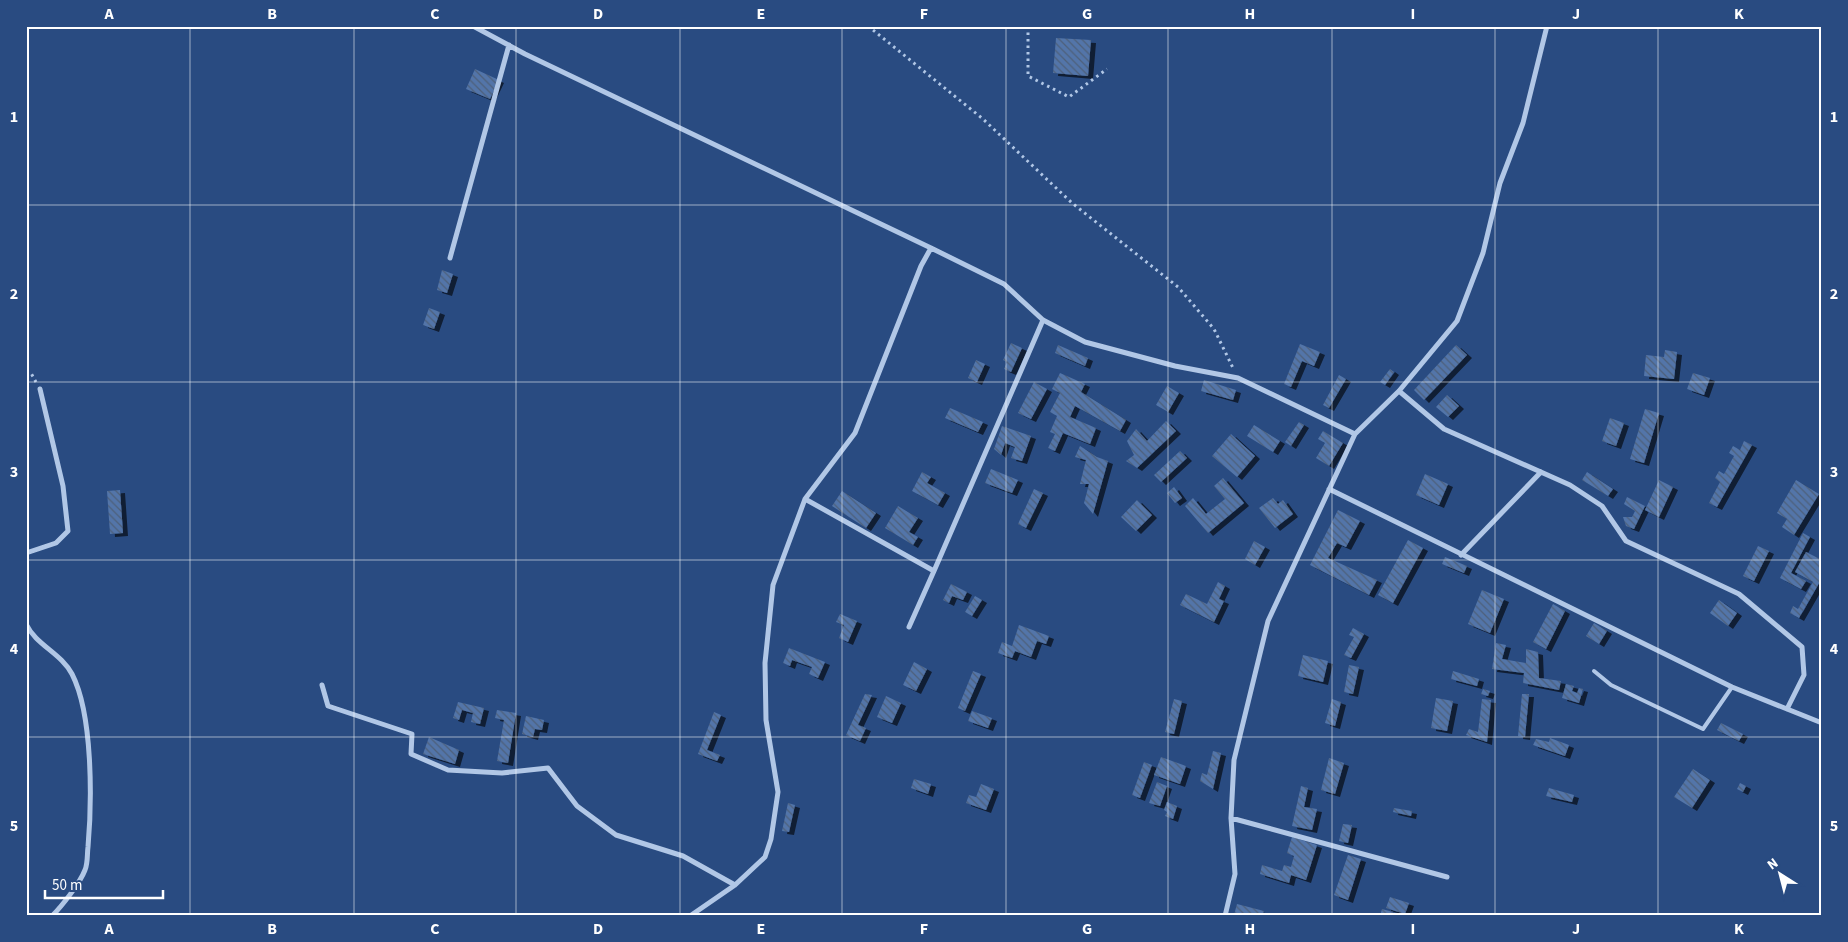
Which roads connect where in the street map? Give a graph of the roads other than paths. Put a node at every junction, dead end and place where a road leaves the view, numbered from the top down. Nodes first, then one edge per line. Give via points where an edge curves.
1 (473, 26) edge
2 (1547, 26) edge
3 (509, 45) junction
4 (931, 248) junction
5 (450, 258) dead end
6 (1043, 320) junction
7 (40, 389) dead end
8 (1399, 391) junction
9 (1355, 434) junction
10 (1541, 472) junction
11 (1329, 490) junction
12 (805, 499) junction
13 (26, 553) edge
14 (1461, 555) junction
15 (934, 571) junction
16 (26, 624) edge
17 (909, 627) dead end
18 (1594, 671) dead end
19 (322, 685) dead end
20 (1732, 687) junction
21 (1787, 709) junction
22 (1822, 723) edge
23 (1231, 818) junction
24 (1447, 876) dead end
25 (735, 885) junction
26 (52, 916) edge
27 (690, 916) edge
28 (1225, 916) edge

1 - 3 street
2 - 8 street via 1523,123 1500,183 1483,253 1457,321
3 - 4 street
3 - 5 street
4 - 6 street via 1004,284
4 - 12 street via 921,266 856,433
6 - 9 street via 1085,342 1175,366 1238,378
6 - 15 street
7 - 13 street via 63,486 68,531 56,543
8 - 9 street
8 - 10 street via 1444,429
9 - 11 street
10 - 14 street
10 - 21 street via 1570,485 1602,506 1626,541 1739,594 1802,647 1804,675
11 - 14 street
11 - 23 street via 1268,621 1234,760
12 - 15 street
12 - 25 street via 773,585 764,663 766,720 778,792 771,839 765,858
14 - 20 street
15 - 17 street
16 - 26 street via 39,642 53,651 71,672 81,696 88,757 90,820 86,869
18 - 20 lane via 1611,685 1703,729
19 - 25 street via 328,706 412,734 411,754 448,770 502,773 548,768 577,806 616,834 683,856
20 - 21 street
21 - 22 street
23 - 24 street
23 - 28 street via 1235,874
25 - 27 street

